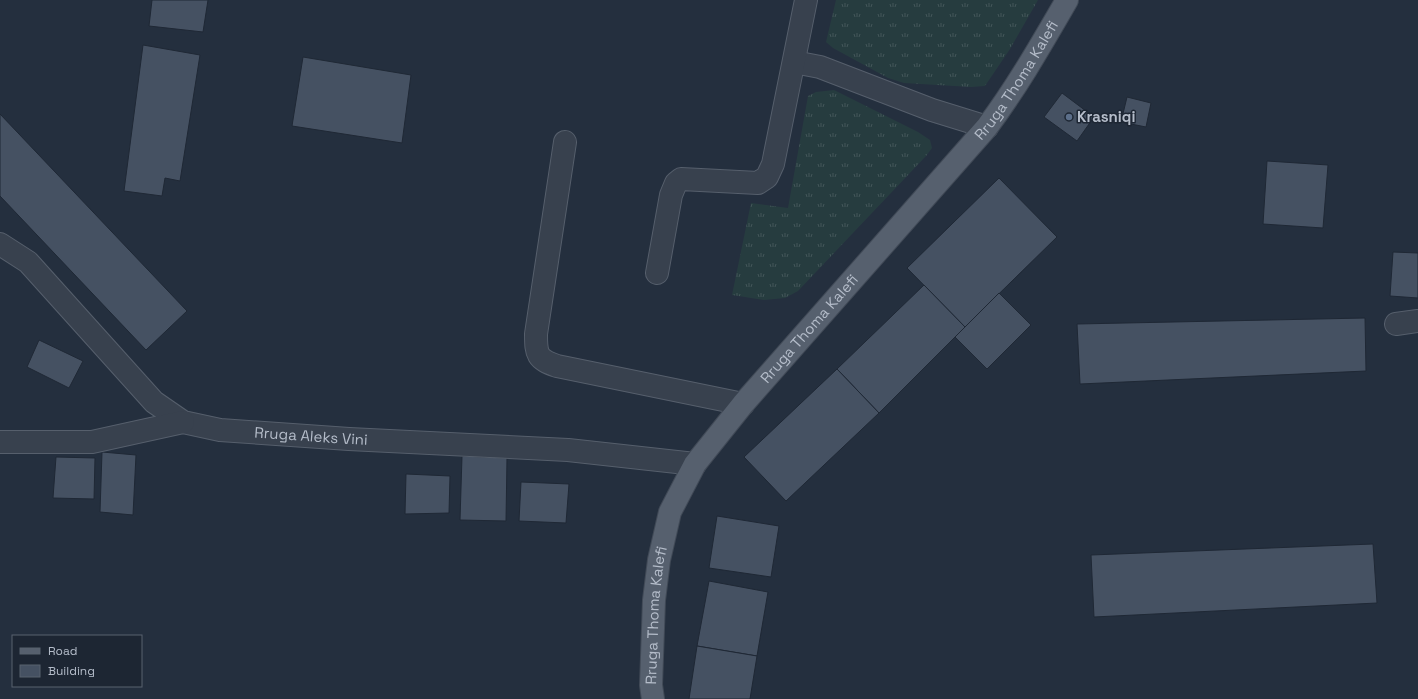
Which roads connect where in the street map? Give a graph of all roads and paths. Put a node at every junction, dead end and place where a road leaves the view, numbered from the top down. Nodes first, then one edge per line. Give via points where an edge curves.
1 (806, 0) edge
2 (1067, 0) edge
3 (794, 62) junction
4 (987, 127) junction
5 (565, 142) dead end
6 (0, 244) edge
7 (657, 273) dead end
8 (1418, 321) edge
9 (1396, 324) dead end
10 (743, 404) junction
11 (183, 422) junction
12 (0, 442) edge
13 (695, 464) junction
14 (653, 699) edge

1 - 3 street
2 - 4 main road, Rruga Thoma Kalefi
3 - 4 street via 820,67 932,110
3 - 7 street via 773,164 767,177 758,183 681,179 671,195
4 - 10 main road, Rruga Thoma Kalefi
5 - 10 street via 536,334 539,356 545,362 557,366
6 - 11 street, Rruga Aleks Vini via 28,262 154,402
8 - 9 street
10 - 13 main road, Rruga Thoma Kalefi
11 - 12 street via 92,442
11 - 13 street, Rruga Aleks Vini via 220,430 568,450
13 - 14 main road, Rruga Thoma Kalefi via 670,512 659,560 654,600 651,685

